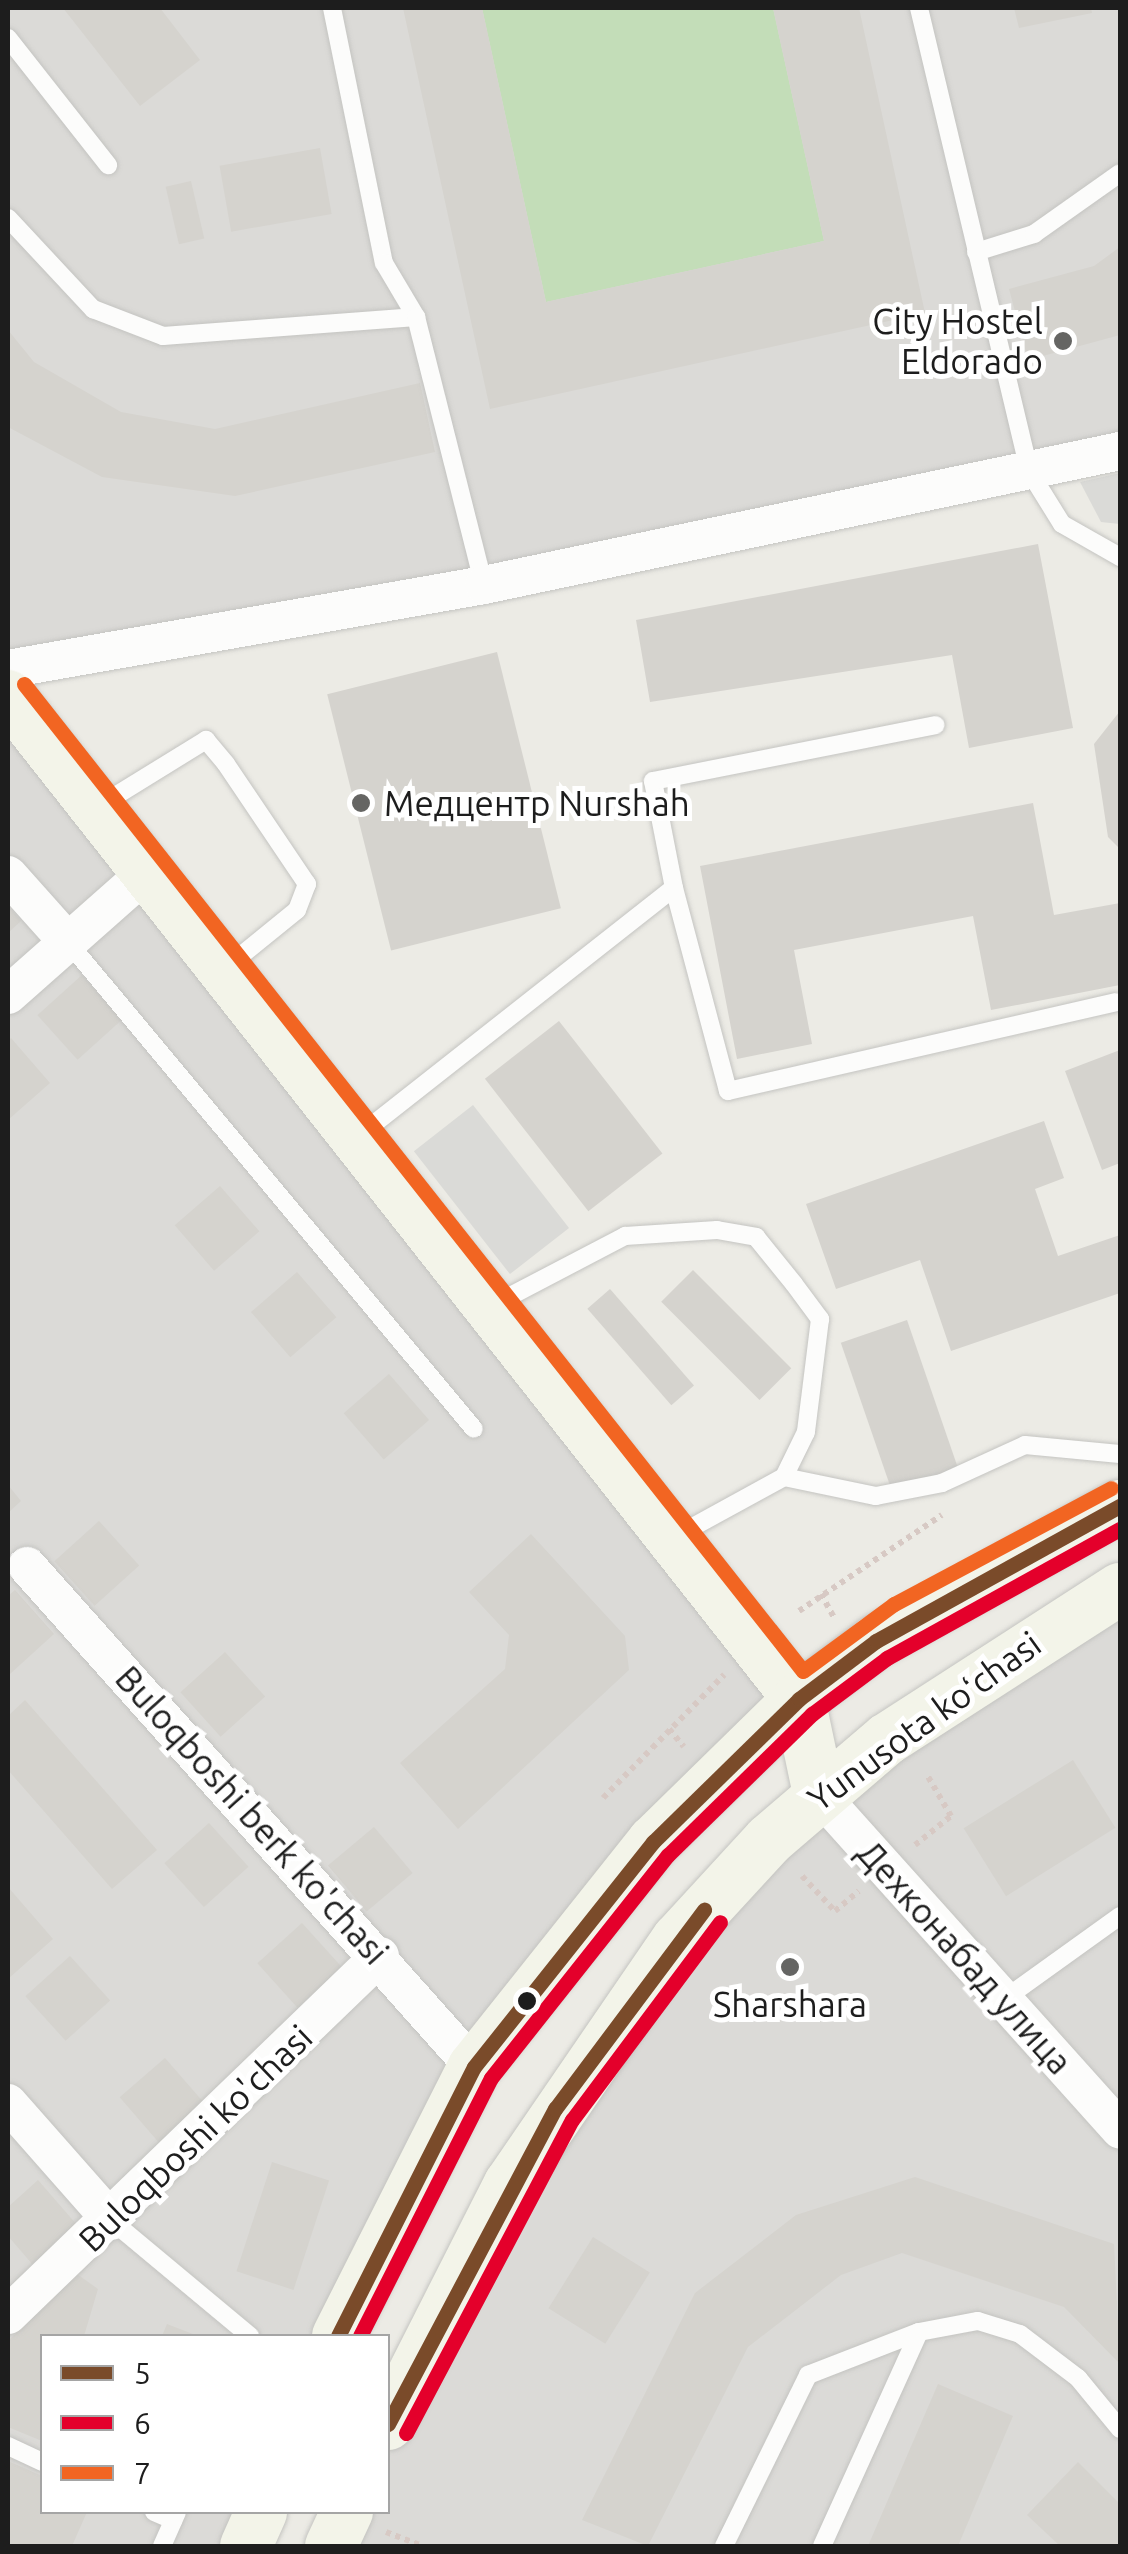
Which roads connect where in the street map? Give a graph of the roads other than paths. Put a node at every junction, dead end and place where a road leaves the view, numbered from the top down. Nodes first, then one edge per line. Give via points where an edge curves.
1 (332, 8) edge
2 (918, 8) edge
3 (8, 38) edge
4 (108, 165) dead end
5 (1120, 173) edge
6 (8, 218) edge
7 (976, 252) junction
8 (416, 317) junction
9 (1120, 451) edge
10 (1029, 471) junction
11 (1120, 557) edge
12 (484, 585) junction
13 (8, 669) edge
14 (8, 696) edge
15 (936, 725) dead end
16 (96, 808) junction
17 (147, 872) junction
18 (8, 875) edge
19 (674, 888) junction
20 (67, 941) junction
21 (223, 969) junction
22 (8, 995) edge
23 (1116, 1002) dead end
24 (356, 1138) junction
25 (490, 1307) junction
26 (474, 1429) dead end
27 (1120, 1454) edge
28 (784, 1477) junction
29 (1120, 1506) edge
30 (673, 1538) junction
31 (26, 1566) dead end
32 (1120, 1589) edge
33 (798, 1699) junction
34 (887, 1739) junction
35 (819, 1794) junction
36 (1120, 1916) edge
37 (380, 1956) junction
38 (1003, 2000) junction
39 (474, 2067) junction
40 (8, 2103) edge
41 (1120, 2130) edge
42 (112, 2221) junction
43 (8, 2316) edge
44 (919, 2332) junction
45 (248, 2334) edge
46 (339, 2334) edge
47 (390, 2420) edge
48 (1120, 2429) edge
49 (8, 2446) edge
50 (40, 2461) edge
51 (260, 2514) edge
52 (345, 2514) edge
53 (175, 2516) edge
54 (162, 2546) edge
55 (246, 2546) edge
56 (331, 2546) edge
57 (724, 2546) edge
58 (822, 2546) edge

1 - 8 lane via 384,262
2 - 7 lane
3 - 4 lane
5 - 7 lane via 1034,234
6 - 8 lane via 93,309 162,336
7 - 10 lane
8 - 12 lane
9 - 10 street
10 - 11 lane via 1062,524
10 - 12 street
12 - 13 street
14 - 16 main road
15 - 19 lane via 653,781
16 - 17 main road
16 - 21 lane via 206,740 226,764 307,884 297,910
17 - 20 street
17 - 21 main road
18 - 20 street
19 - 23 lane via 728,1090
19 - 24 lane
20 - 22 street
20 - 26 lane
21 - 24 main road
24 - 25 main road
25 - 28 lane via 625,1236 756,1236 820,1318 818,1389
25 - 30 main road
27 - 28 lane via 1025,1445 942,1483 876,1496
28 - 30 lane
29 - 33 main road via 904,1622
30 - 33 main road
31 - 37 street, Buloqboshi berk ko'chasi
32 - 34 main road, Yunusota koʻchasi
33 - 34 main road
33 - 35 main road, Дехконабад улица
33 - 39 main road via 616,1882
34 - 35 main road, Yunusota koʻchasi
35 - 38 street, Дехконабад улица
35 - 47 main road, Yunusota koʻchasi via 725,1886 615,2021 501,2199
36 - 38 lane
37 - 39 street, Buloqboshi berk ko'chasi
37 - 42 street, Buloqboshi ko'chasi
38 - 41 street, Дехконабад улица
39 - 46 main road
40 - 42 street
42 - 43 street, Buloqboshi ko'chasi
42 - 45 lane
44 - 48 lane via 978,2320 1020,2334 1078,2378
44 - 57 lane via 808,2375
44 - 58 lane
49 - 50 lane
51 - 55 main road
52 - 56 main road
53 - 54 lane

